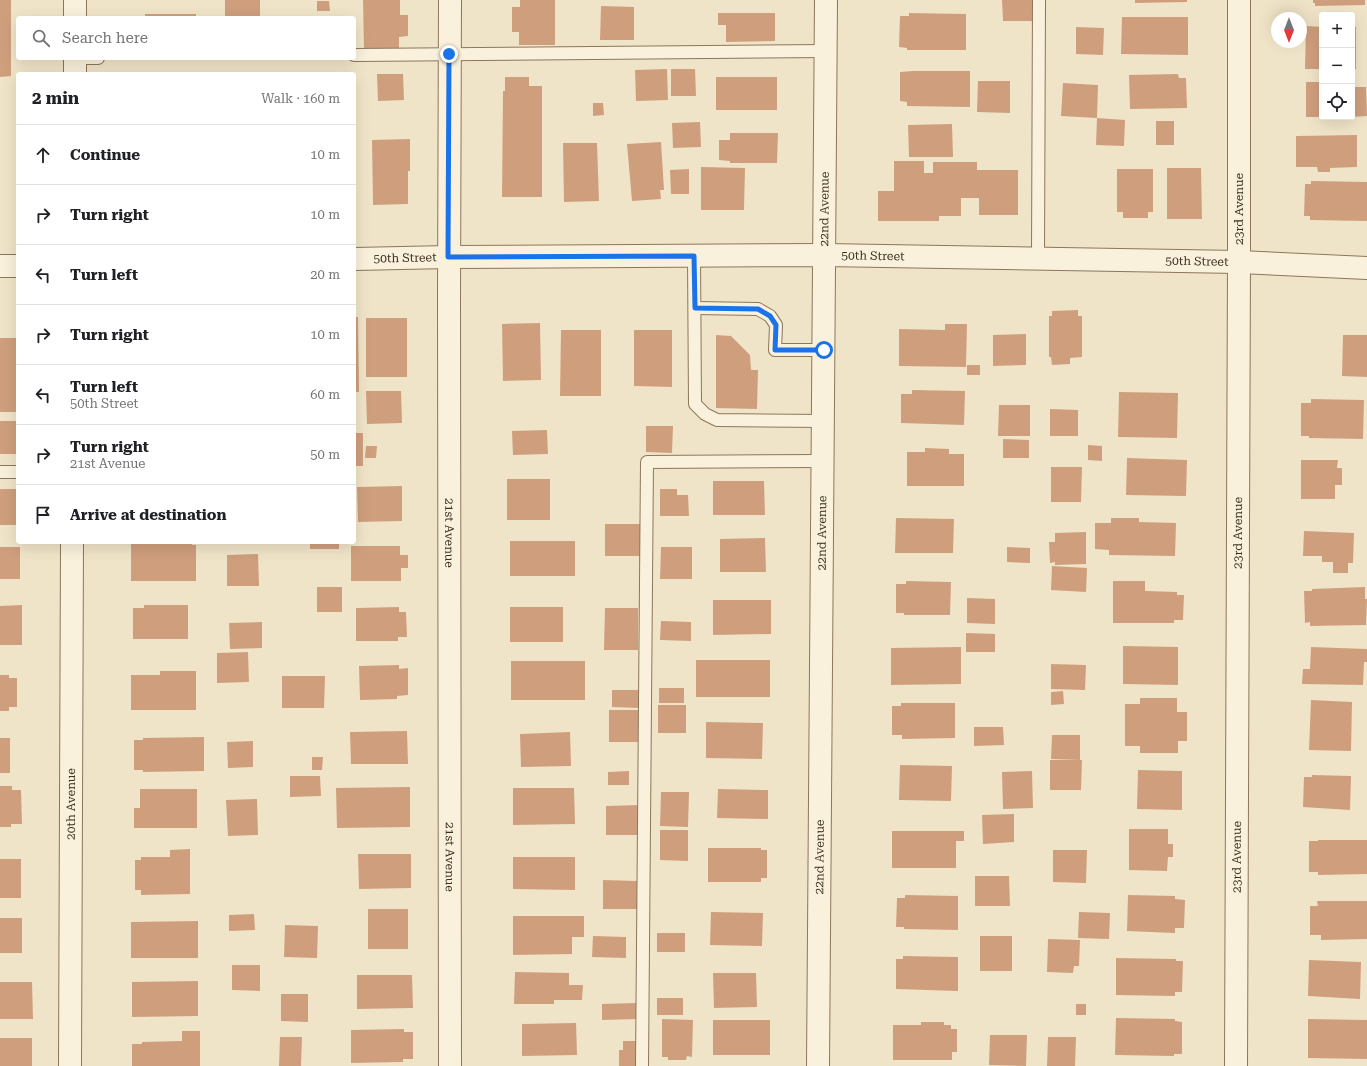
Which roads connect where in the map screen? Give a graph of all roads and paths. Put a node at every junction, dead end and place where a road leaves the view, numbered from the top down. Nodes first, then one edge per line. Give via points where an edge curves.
1 (75, 0) edge
2 (450, 0) edge
3 (826, 0) edge
4 (1039, 0) edge
5 (1239, 0) edge
6 (75, 16) edge
7 (825, 51) junction
8 (449, 54) junction
9 (356, 55) edge
10 (75, 60) edge
11 (75, 72) edge
12 (825, 255) junction
13 (694, 256) junction
14 (448, 257) junction
15 (356, 259) edge
16 (1038, 259) junction
17 (1239, 262) junction
18 (0, 266) edge
19 (16, 266) edge
20 (1367, 268) edge
21 (695, 308) junction
22 (824, 350) junction
23 (824, 420) junction
24 (823, 461) junction
25 (0, 472) edge
26 (16, 472) edge
27 (72, 544) edge
28 (70, 1066) edge
29 (450, 1066) edge
30 (642, 1066) edge
31 (818, 1066) edge
32 (1236, 1066) edge

1 - 6 street
2 - 8 street, 21st Avenue
3 - 7 street, 22nd Avenue
4 - 16 lane
5 - 17 street, 23rd Avenue
7 - 8 lane
7 - 12 street, 22nd Avenue
8 - 9 lane
8 - 14 street, 21st Avenue
10 - 11 street
12 - 13 street, 50th Street
12 - 16 street, 50th Street
12 - 22 street, 22nd Avenue
13 - 14 street, 50th Street
13 - 21 lane
14 - 15 street, 50th Street
14 - 29 street, 21st Avenue
16 - 17 street, 50th Street
17 - 20 street, 50th Street
17 - 32 street, 23rd Avenue
18 - 19 street
21 - 22 lane via 758,309 770,316 776,325 775,350
21 - 23 lane via 695,404 705,414 717,420
22 - 23 street, 22nd Avenue
23 - 24 street, 22nd Avenue
24 - 30 lane via 647,462
24 - 31 street, 22nd Avenue
25 - 26 lane
27 - 28 street, 20th Avenue

